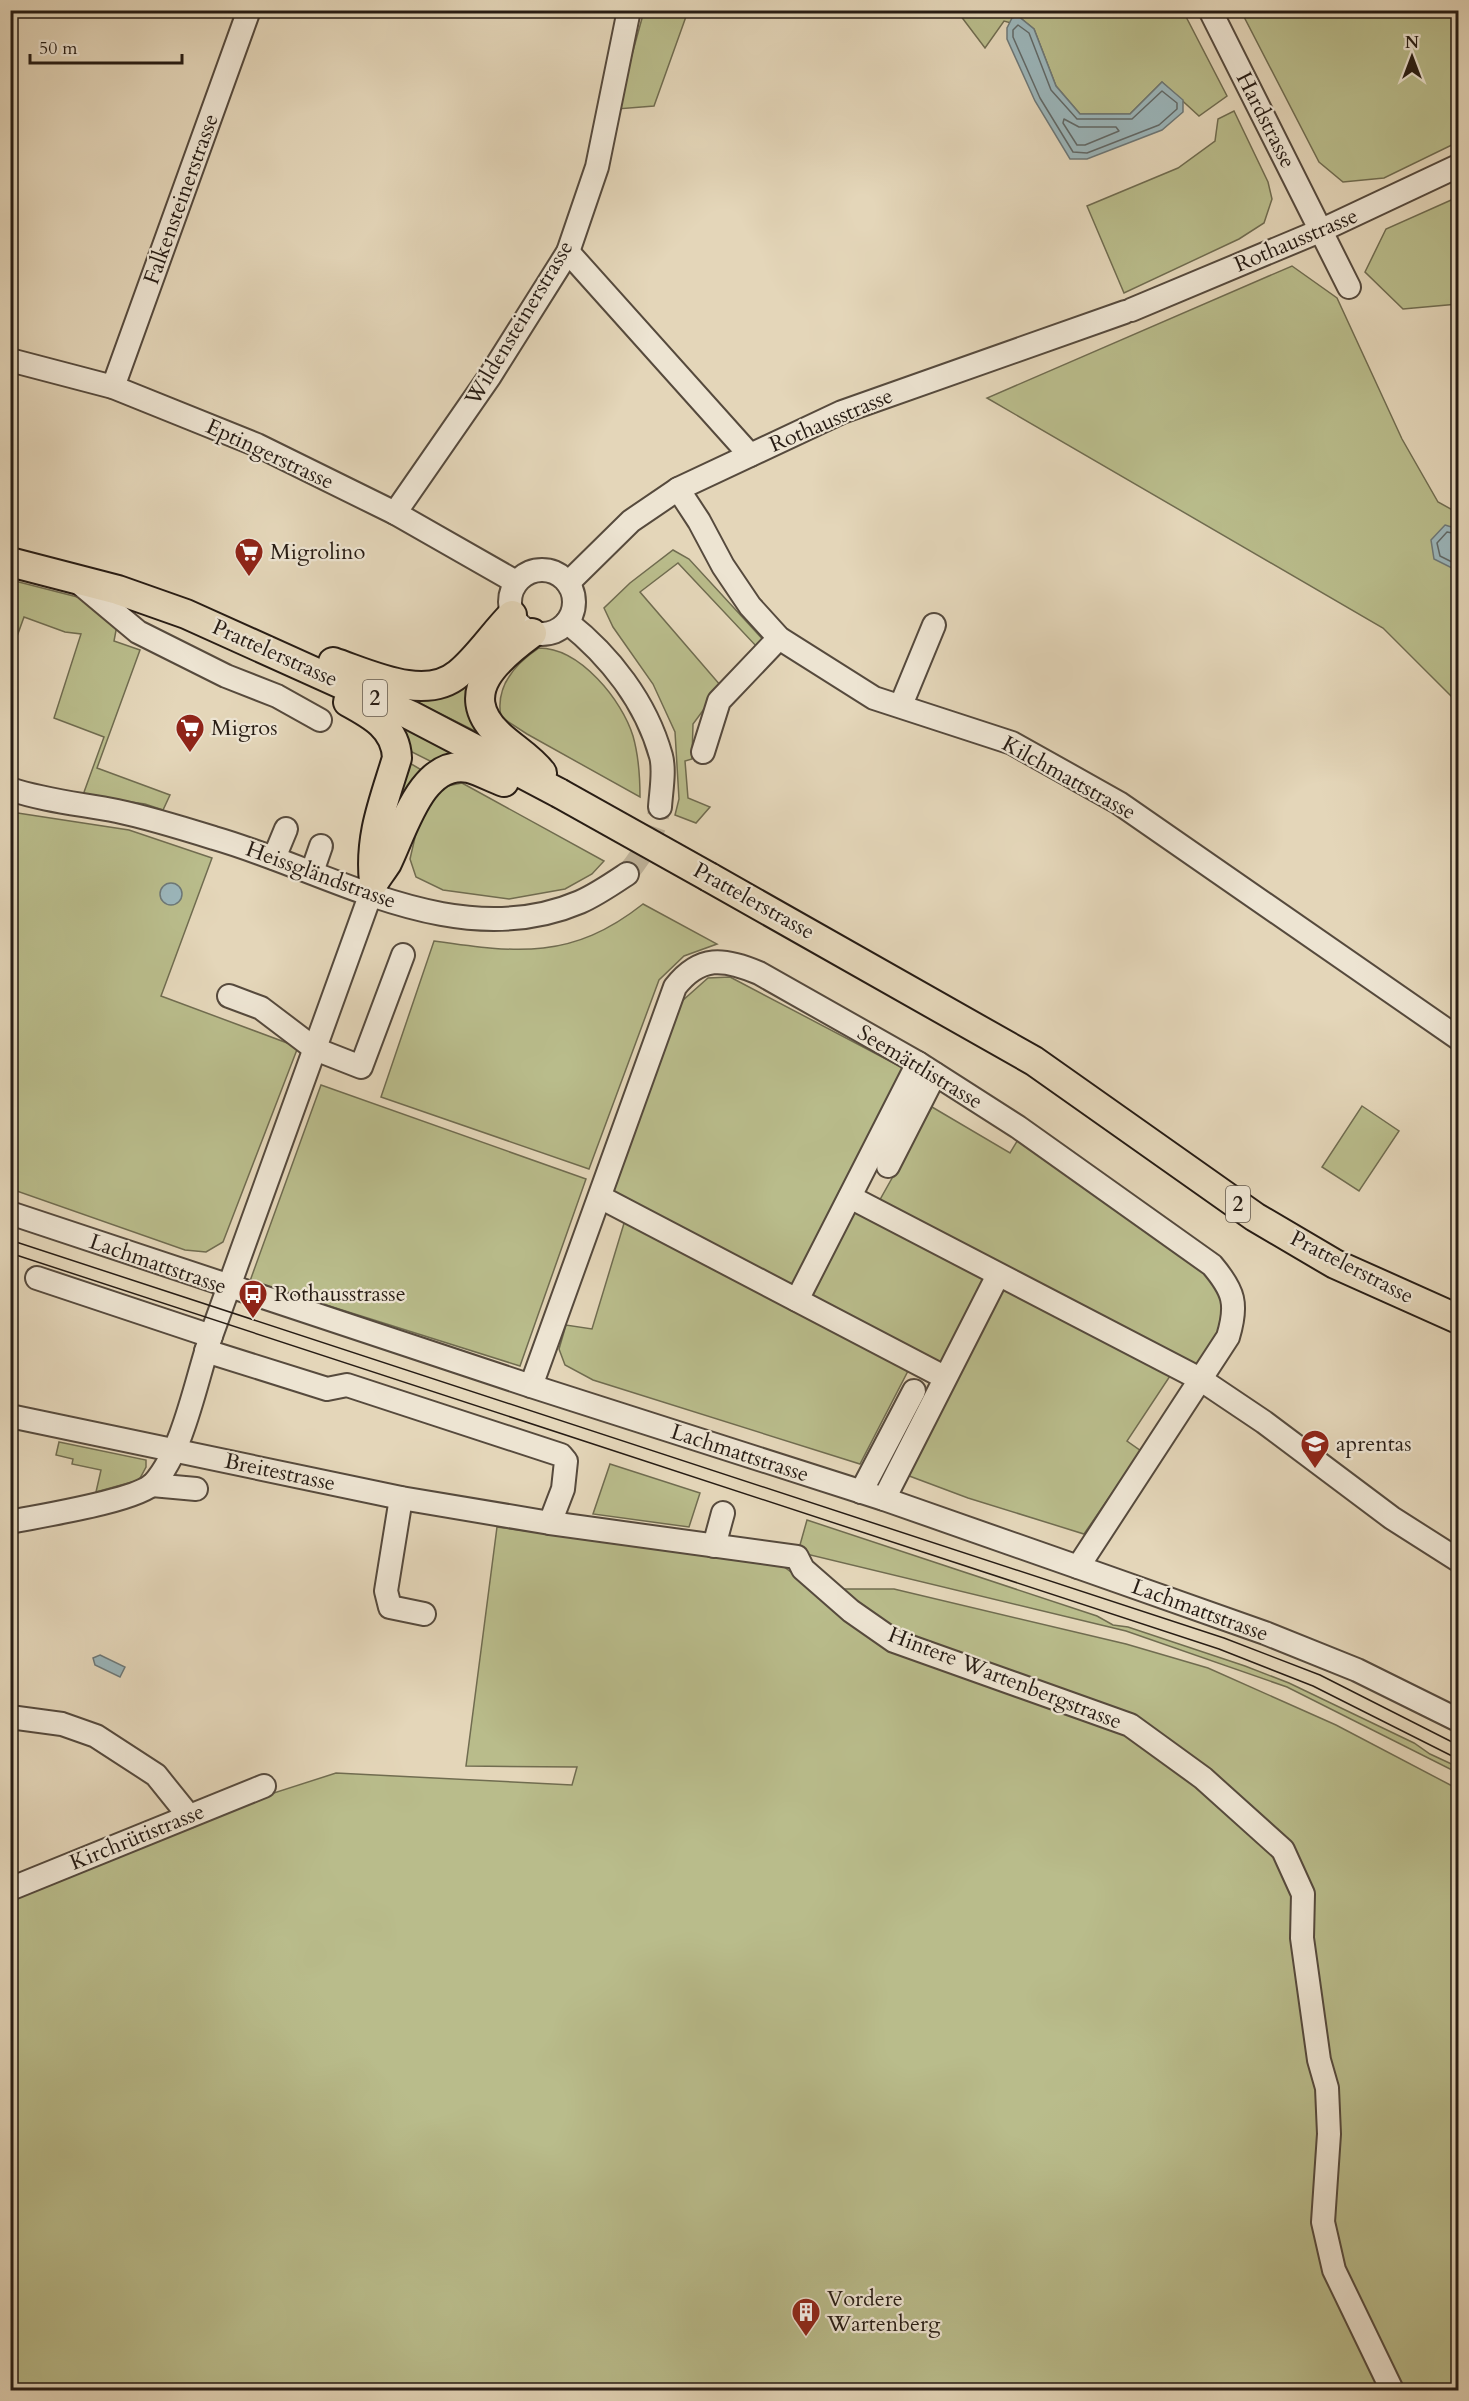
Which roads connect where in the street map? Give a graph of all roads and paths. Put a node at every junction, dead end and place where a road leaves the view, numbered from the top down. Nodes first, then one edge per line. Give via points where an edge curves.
1 (249, 10) edge
2 (629, 10) edge
3 (1210, 10) edge
4 (1458, 166) edge
5 (1322, 230) junction
6 (568, 252) junction
7 (1349, 287) dead end
8 (10, 360) edge
9 (113, 387) junction
10 (750, 455) junction
11 (678, 489) junction
12 (395, 513) junction
13 (10, 562) edge
14 (74, 578) junction
15 (516, 582) junction
16 (568, 583) junction
17 (186, 614) junction
18 (567, 622) junction
19 (522, 624) junction
20 (934, 625) dead end
21 (779, 638) junction
22 (901, 705) junction
23 (320, 720) dead end
24 (703, 752) dead end
25 (10, 789) edge
26 (559, 793) junction
27 (660, 807) tunnel mouth
28 (286, 829) dead end
29 (321, 846) dead end
30 (274, 858) junction
31 (312, 872) junction
32 (627, 874) tunnel mouth
33 (372, 887) junction
34 (403, 955) dead end
35 (229, 996) dead end
36 (1456, 1035) edge
37 (315, 1049) junction
38 (926, 1069) junction
39 (888, 1167) dead end
40 (600, 1197) junction
41 (850, 1197) junction
42 (10, 1214) edge
43 (998, 1275) junction
44 (37, 1278) dead end
45 (229, 1288) junction
46 (797, 1300) junction
47 (1458, 1318) edge
48 (209, 1344) junction
49 (944, 1377) junction
50 (1200, 1379) junction
51 (531, 1386) junction
52 (914, 1391) dead end
53 (10, 1416) edge
54 (175, 1450) junction
55 (152, 1485) junction
56 (196, 1489) dead end
57 (861, 1492) junction
58 (401, 1498) junction
59 (884, 1499) junction
60 (723, 1513) dead end
61 (10, 1522) edge
62 (550, 1523) junction
63 (714, 1546) junction
64 (797, 1557) joint
65 (1458, 1560) edge
66 (1078, 1567) junction
67 (424, 1614) dead end
68 (10, 1717) edge
69 (1458, 1720) edge
70 (264, 1786) dead end
71 (189, 1816) junction
72 (10, 1889) edge
73 (1392, 2391) edge

1 - 9 street, Falkensteinerstrasse
2 - 6 street, Wildensteinerstrasse via 597,167
3 - 5 street, Hardstrasse
4 - 5 street, Rothausstrasse
5 - 7 street, Hardstrasse
5 - 10 street, Rothausstrasse via 1128,311 842,412
6 - 10 street
6 - 12 street, Wildensteinerstrasse via 490,376
8 - 9 street, Eptingerstrasse
9 - 12 street, Eptingerstrasse via 257,445
10 - 11 street, Rothausstrasse
11 - 16 street, Rothausstrasse via 631,521
11 - 21 street, Kilchmattstrasse via 750,606
12 - 15 street, Eptingerstrasse
13 - 14 main road, Prattelerstrasse / 2
14 - 17 main road, Prattelerstrasse / 2
14 - 23 street via 138,632
15 - 16 street via 532,571 542,570
15 - 19 street via 509,598
16 - 18 street via 574,603
17 - 19 main road via 393,682 420,685 439,685 457,675
17 - 26 main road, Prattelerstrasse / 2 via 411,714
17 - 33 main road via 385,726 397,758 374,836
18 - 19 street via 551,633
18 - 27 street via 597,646 643,712 661,758
19 - 26 main road via 485,679 479,695 482,714 495,731 535,764
20 - 22 street
21 - 22 street, Kilchmattstrasse via 874,698
21 - 24 street via 719,701
22 - 36 street, Kilchmattstrasse via 1012,743 1119,803
25 - 30 street, Heissgländstrasse via 119,812
26 - 33 main road via 515,786 469,768 439,772 416,799
26 - 47 main road, Prattelerstrasse / 2, bridge via 1034,1061 1256,1216 1335,1264
28 - 30 street
29 - 31 street
30 - 31 street, Heissgländstrasse
31 - 33 street, Heissgländstrasse
32 - 33 street, Heissgländstrasse via 580,902 510,919 462,917 399,904
33 - 37 street
34 - 37 street via 361,1067
35 - 37 street via 261,1008
37 - 45 street
38 - 39 street
38 - 40 street, Seemättlistrasse via 759,973 737,964 702,964 686,973 675,987
38 - 41 street
38 - 50 street, Seemättlistrasse via 1018,1127 1212,1264 1232,1296 1234,1316 1228,1337
40 - 46 street
40 - 51 street, Seemättlistrasse
41 - 43 street
41 - 46 street
42 - 45 street, Lachmattstrasse
43 - 49 street
43 - 50 street
44 - 48 street
45 - 48 street
45 - 51 street, Lachmattstrasse
46 - 49 street
48 - 54 street
48 - 62 street via 327,1389 347,1385 561,1455 566,1461 563,1489
49 - 59 street
50 - 65 street via 1392,1518
50 - 66 street, Seemättlistrasse
51 - 57 street, Lachmattstrasse
52 - 57 street
53 - 54 street, Breitestrasse
54 - 55 street
54 - 58 street, Breitestrasse
55 - 56 street
55 - 61 street via 118,1499
57 - 59 street, Lachmattstrasse
58 - 62 street, Breitestrasse
58 - 67 street via 386,1591 390,1607
59 - 66 street, Lachmattstrasse
60 - 63 street
62 - 63 street, Breitestrasse
63 - 64 street, Breitestrasse
64 - 73 street, Hintere Wartenbergstrasse via 803,1569 851,1611 894,1641 1130,1725 1203,1778 1283,1850 1303,1894 1302,1938 1319,2060 1327,2088 1329,2134 1323,2222 1334,2270
66 - 69 street, Lachmattstrasse via 1357,1670
68 - 71 street via 62,1724 96,1736 156,1775
70 - 71 street, Kirchrütistrasse
71 - 72 street, Kirchrütistrasse

